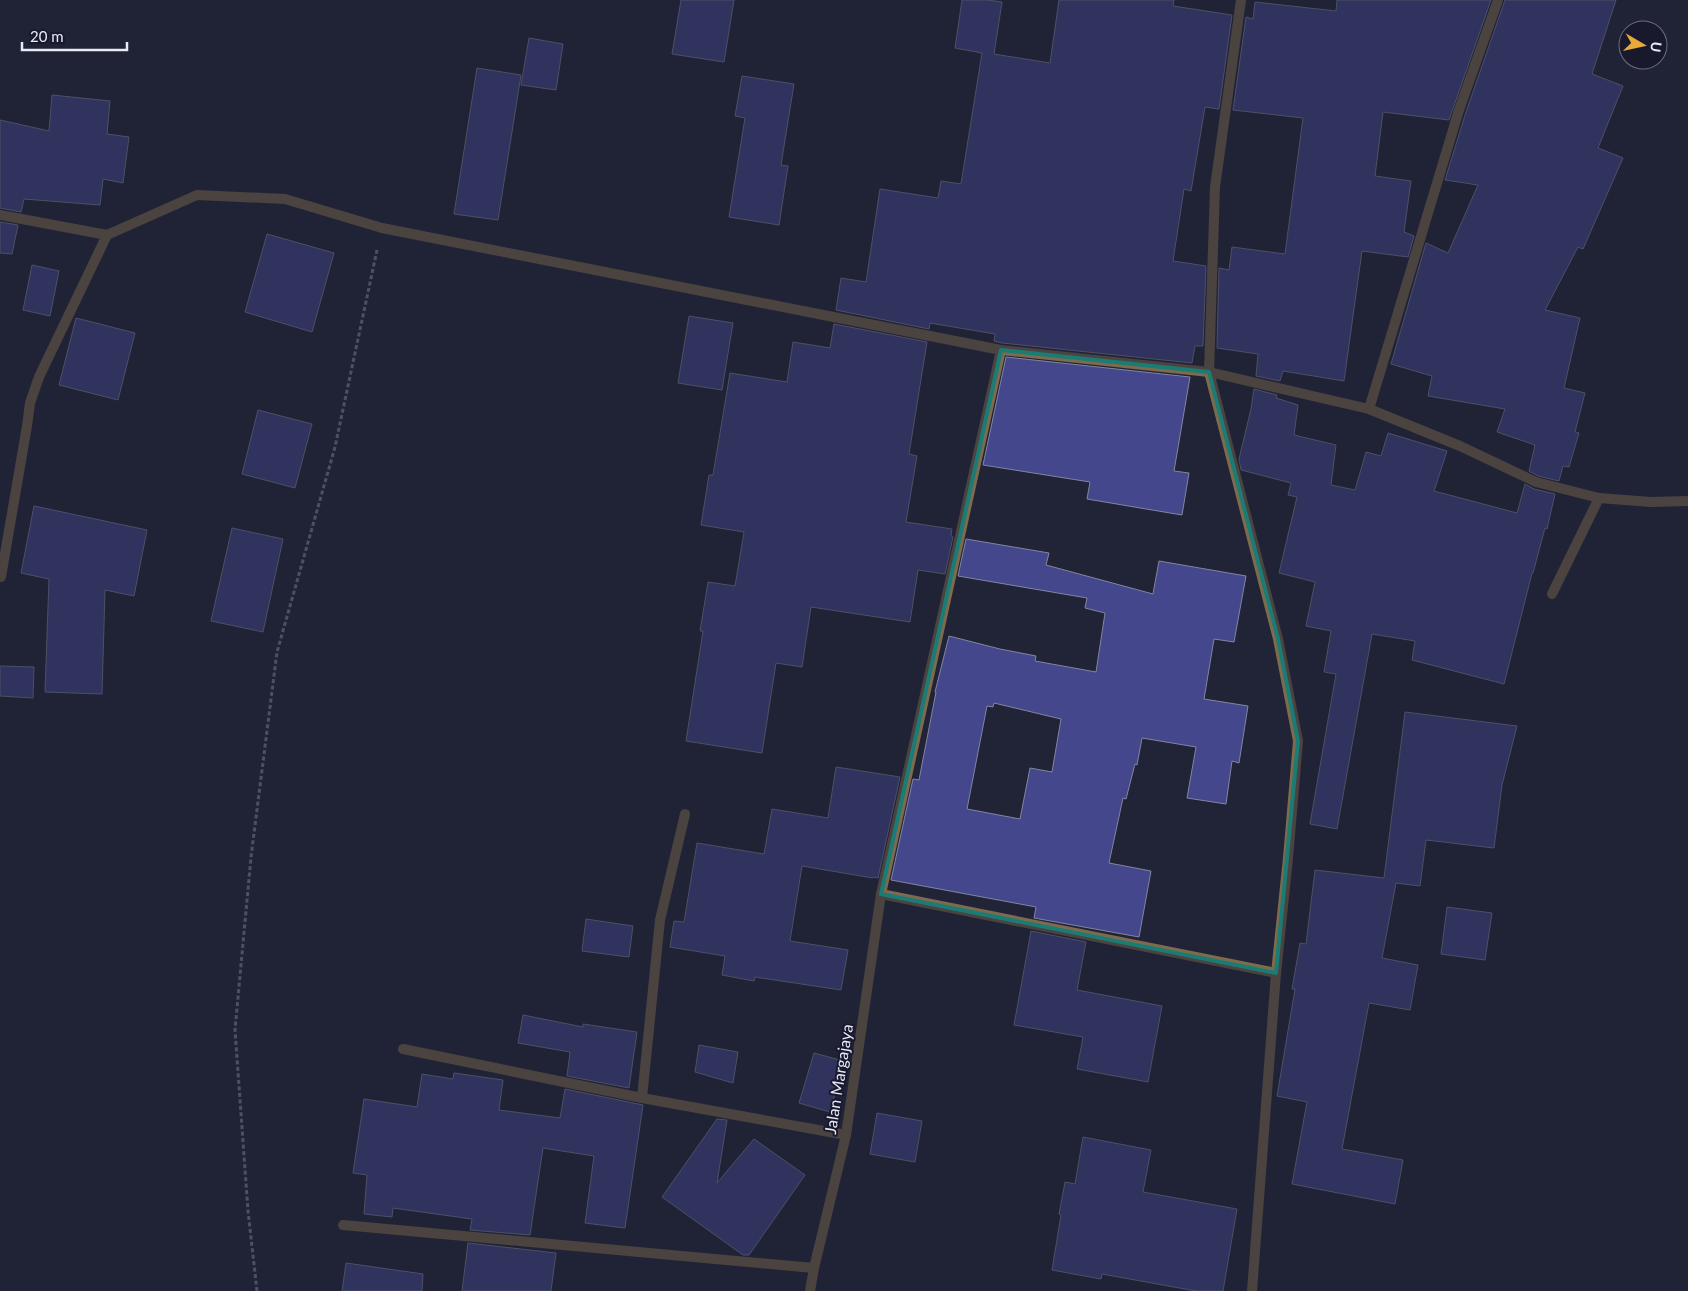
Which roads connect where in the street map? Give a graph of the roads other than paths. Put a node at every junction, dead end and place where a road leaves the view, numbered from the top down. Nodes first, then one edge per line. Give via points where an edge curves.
1 (1241, 0) edge
2 (1498, 0) edge
3 (0, 215) edge
4 (107, 235) junction
5 (1001, 350) junction
6 (1209, 372) junction
7 (1369, 409) junction
8 (1599, 498) junction
9 (1688, 501) edge
10 (1, 576) edge
11 (1552, 594) dead end
12 (685, 814) dead end
13 (880, 894) junction
14 (1276, 972) junction
15 (403, 1049) dead end
16 (642, 1098) junction
17 (846, 1135) junction
18 (343, 1224) dead end
19 (814, 1268) junction
20 (810, 1291) edge
21 (1252, 1291) edge

1 - 6 street via 1215,187
2 - 7 street via 1459,110
3 - 4 street
4 - 5 street via 198,195 284,199 382,228
4 - 10 street via 39,377 30,404
5 - 6 street
5 - 13 street, Jalan Margajaya
6 - 7 street
6 - 14 street via 1278,639 1298,741
7 - 8 street via 1460,446 1536,482
8 - 9 street
8 - 11 street
12 - 16 street via 660,920
13 - 14 street
13 - 17 street, Jalan Margajaya
14 - 21 street
15 - 16 street
16 - 17 street
17 - 19 street, Jalan Margajaya
18 - 19 street
19 - 20 street, Jalan Margajaya

